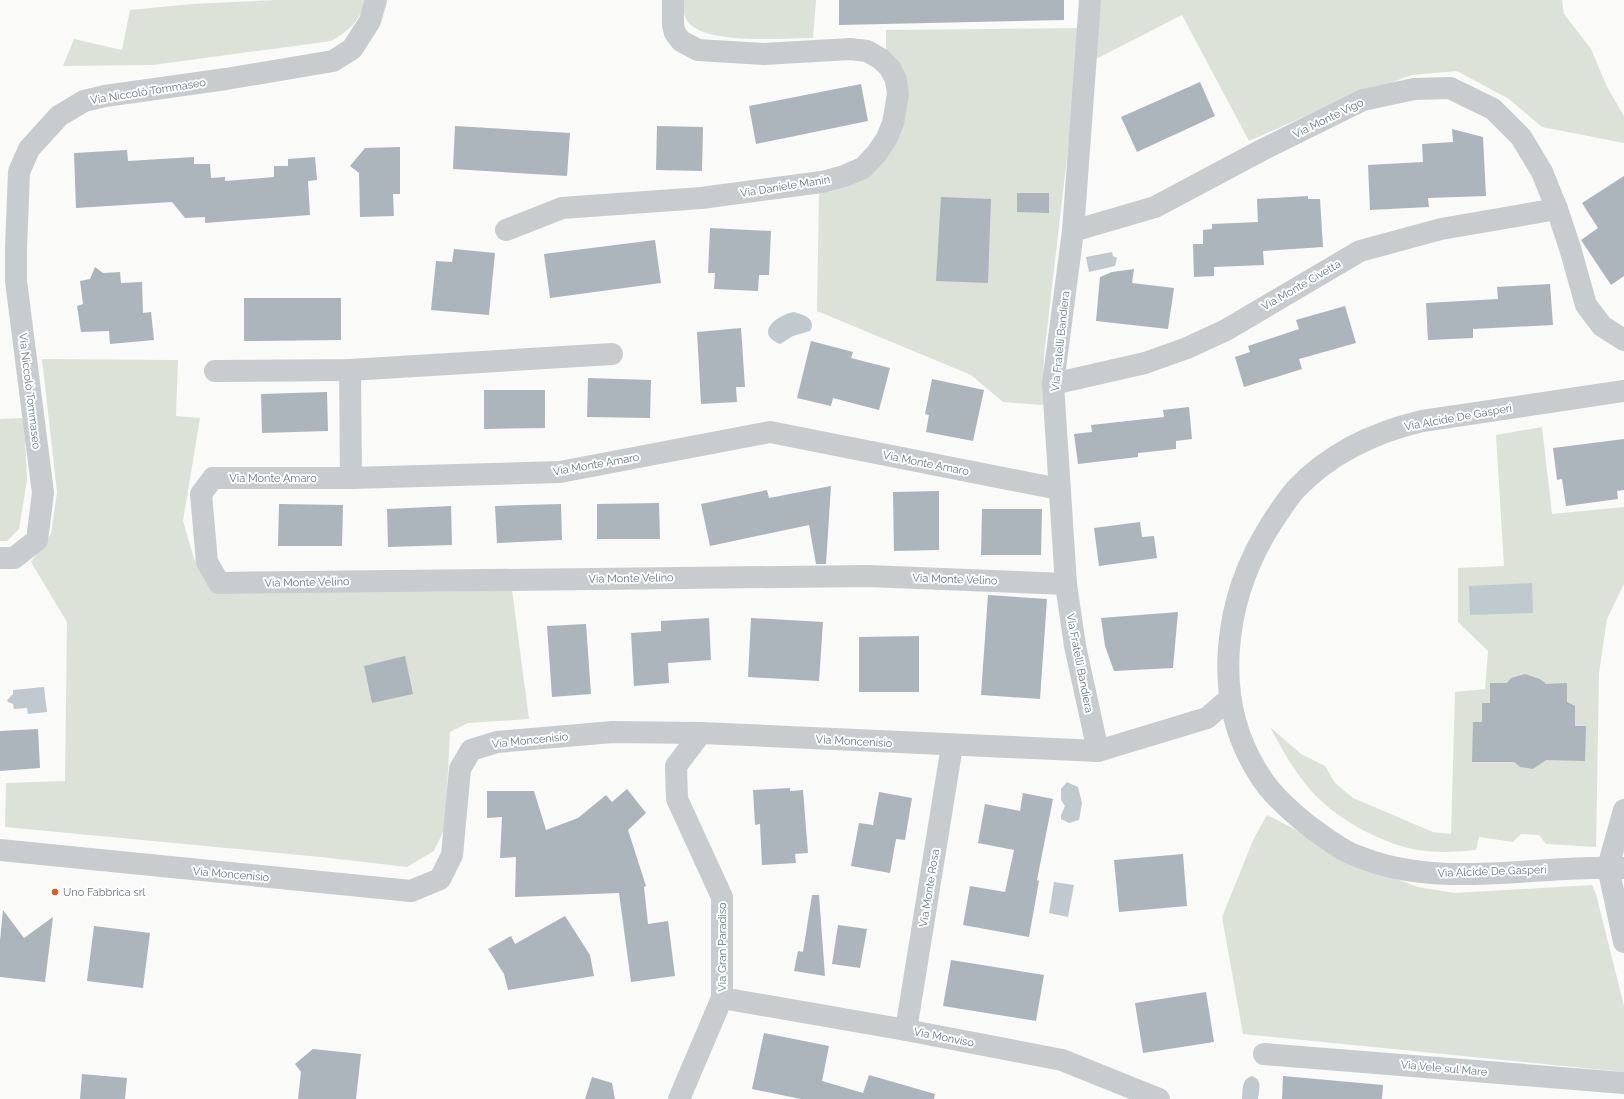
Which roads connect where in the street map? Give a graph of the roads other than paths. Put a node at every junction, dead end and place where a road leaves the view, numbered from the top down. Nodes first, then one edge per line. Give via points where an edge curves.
1 (376, 0) edge
2 (674, 0) edge
3 (1090, 0) edge
4 (1557, 209) junction
5 (506, 230) dead end
6 (1073, 231) junction
7 (1624, 340) edge
8 (612, 354) dead end
9 (350, 370) junction
10 (215, 371) dead end
11 (1053, 384) junction
12 (1624, 391) edge
13 (351, 478) junction
14 (1059, 489) junction
15 (0, 558) edge
16 (207, 562) joint
17 (1066, 584) junction
18 (1230, 698) junction
19 (701, 733) junction
20 (952, 746) junction
21 (1098, 751) junction
22 (1624, 810) edge
23 (0, 850) edge
24 (1616, 867) edge
25 (1624, 942) edge
26 (722, 998) junction
27 (906, 1030) junction
28 (1264, 1054) dead end
29 (1624, 1083) edge
30 (679, 1099) edge
31 (1159, 1099) edge

1 - 15 street, Via Niccolò Tommaseo via 370,21 352,49 333,61 84,101 59,116 29,149 19,172 16,281 43,493 37,540 14,558
2 - 5 street, Via Daniele Manin via 675,33 681,40 698,50 764,54 850,49 867,51 881,59 890,68 896,80 898,94 893,123 877,153 863,168 822,182 701,198 562,208
3 - 6 street, Via Fratelli Bandiera
4 - 6 street, Via Monte Vigo via 1542,172 1525,143 1493,109 1450,88 1414,89 1363,100 1262,150 1155,208
4 - 7 street, Via Monte Vigo via 1586,305 1602,326
4 - 11 street, Via Monte Civetta via 1441,229 1360,251 1226,330 1188,348 1146,363
6 - 11 street, Via Fratelli Bandiera
8 - 9 street
9 - 10 street
9 - 13 street
11 - 14 street, Via Fratelli Bandiera
12 - 18 street, Via Alcide De Gasperi via 1422,421 1392,428 1339,454 1315,472 1296,489 1278,513 1251,560 1232,617 1229,642
13 - 14 street, Via Monte Amaro via 560,472 770,432
13 - 16 street, Via Monte Amaro via 213,478 201,494
14 - 17 street, Via Fratelli Bandiera
16 - 17 street, Via Monte Velino via 219,583 868,576
17 - 21 street, Via Fratelli Bandiera via 1074,646
18 - 21 street, Via Moncenisio via 1207,718
18 - 24 street, Via Alcide De Gasperi via 1235,721 1247,751 1270,789 1300,819 1356,856 1402,869 1445,874
19 - 20 street, Via Moncenisio
19 - 23 street, Via Moncenisio via 613,732 497,742 471,750 460,769 452,855 440,879 411,891
19 - 26 street, Via Gran Paradiso via 676,766 676,799 722,897
20 - 21 street, Via Moncenisio
20 - 27 street, Via Monte Rosa
22 - 24 street
24 - 25 street
26 - 27 street, Via Monviso
26 - 30 street, Via Gran Paradiso
27 - 31 street, Via Monviso via 1062,1060
28 - 29 street, Via Vele sul Mare

